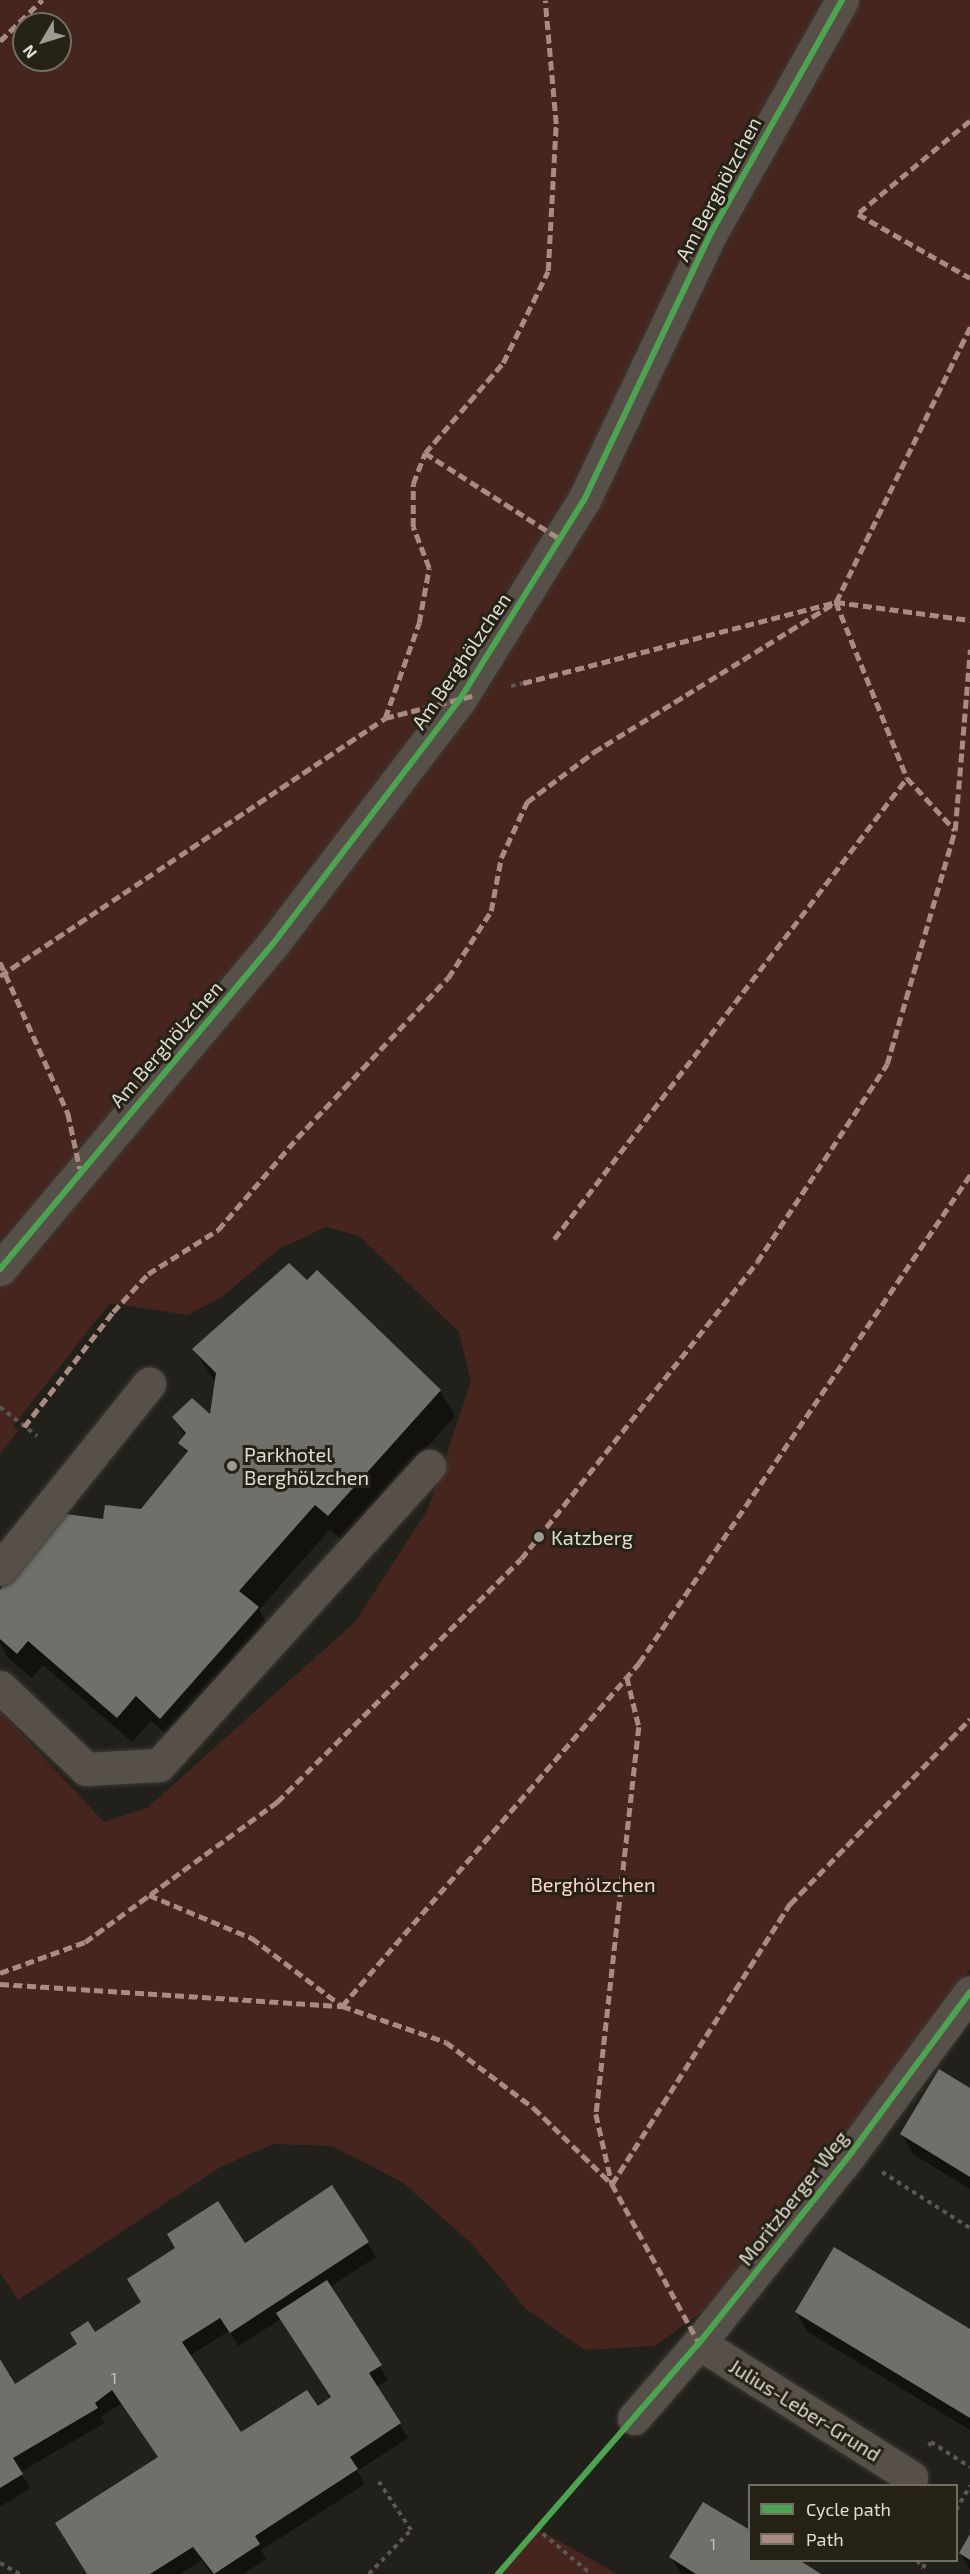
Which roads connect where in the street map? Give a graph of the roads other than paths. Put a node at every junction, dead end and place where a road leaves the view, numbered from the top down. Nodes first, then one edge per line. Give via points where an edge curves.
1 (842, 0) edge
2 (0, 1269) edge
3 (149, 1384) dead end
4 (429, 1466) dead end
5 (0, 1569) edge
6 (0, 1687) edge
7 (970, 1992) edge
8 (699, 2343) junction
9 (634, 2418) dead end
10 (911, 2477) dead end

1 - 2 street, Am Berghölzchen via 712,231 584,500 460,699 272,945
3 - 5 street
4 - 6 street via 159,1766 86,1769
7 - 8 street, Moritzberger Weg via 851,2153
8 - 9 street, Moritzberger Weg
8 - 10 street, Julius-Leber-Grund

